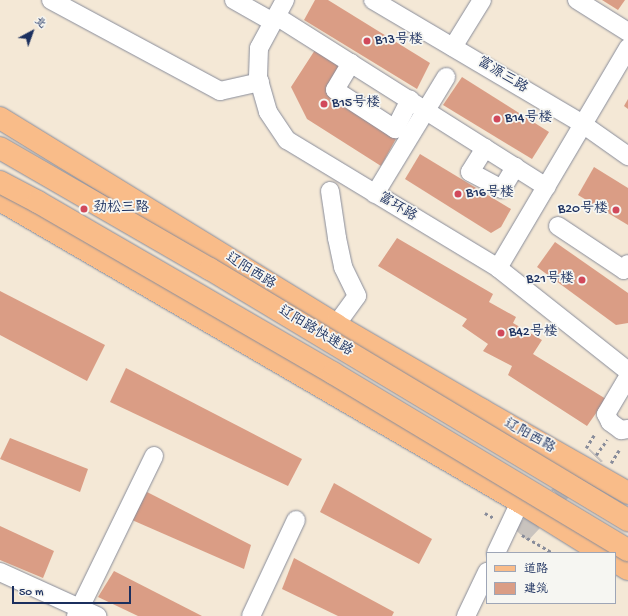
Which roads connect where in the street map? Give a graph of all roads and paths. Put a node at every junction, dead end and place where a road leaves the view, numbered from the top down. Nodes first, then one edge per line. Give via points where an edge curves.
1 (234, 0) edge
2 (285, 0) edge
3 (373, 0) edge
4 (482, 0) edge
5 (577, 0) edge
6 (52, 1) edge
7 (274, 19) junction
8 (628, 32) edge
9 (625, 59) edge
10 (453, 60) junction
11 (351, 63) junction
12 (260, 82) junction
13 (410, 100) junction
14 (426, 110) junction
15 (0, 118) edge
16 (584, 125) junction
17 (0, 148) edge
18 (485, 148) junction
19 (628, 156) edge
20 (515, 166) junction
21 (0, 182) edge
22 (547, 187) junction
23 (330, 191) dead end
24 (375, 194) junction
25 (0, 200) edge
26 (558, 226) dead end
27 (628, 264) edge
28 (498, 268) junction
29 (336, 325) junction
30 (628, 371) edge
31 (628, 377) edge
32 (628, 429) edge
33 (594, 435) dead end
34 (607, 440) dead end
35 (619, 450) dead end
36 (584, 451) dead end
37 (596, 455) tunnel mouth
38 (154, 456) dead end
39 (609, 466) dead end
40 (628, 493) edge
41 (520, 502) junction
42 (296, 520) dead end
43 (628, 520) edge
44 (521, 535) dead end
45 (628, 550) edge
46 (496, 552) edge
47 (551, 552) edge
48 (600, 552) edge
49 (616, 562) edge
50 (628, 568) edge
51 (0, 572) edge
52 (486, 574) edge
53 (78, 612) edge
54 (97, 616) edge
55 (251, 616) edge
56 (466, 616) edge

1 - 7 street
2 - 7 street, 富环路
3 - 10 street, 富源三路
4 - 10 street
5 - 8 street
6 - 12 street via 220,91
7 - 11 street
7 - 12 street, 富环路 via 259,48
9 - 16 street
10 - 14 street
10 - 16 street, 富源三路
11 - 13 street
11 - 13 street via 335,90 395,129
12 - 24 street, 富环路 via 268,112 287,140
13 - 14 street
14 - 18 street
14 - 24 street
15 - 29 main road, 辽阳西路
16 - 19 street, 富源三路
16 - 22 street
17 - 43 main road, 辽阳路快速路, bridge via 210,269
18 - 20 street
18 - 20 street via 470,172 502,188
20 - 22 street
21 - 45 main road, 辽阳路快速路, bridge via 333,373
22 - 28 street
23 - 29 street via 342,260 356,296
24 - 28 street, 富环路
25 - 41 main road
26 - 27 street via 624,270
28 - 30 street, 富环路
29 - 40 main road, 辽阳西路
31 - 32 street via 606,414 610,422 621,430
33 - 36 path
34 - 37 path
35 - 39 path
38 - 53 street
41 - 46 street
41 - 48 main road
42 - 55 street
44 - 47 path
49 - 50 main road
51 - 53 street
52 - 56 street
53 - 54 street

